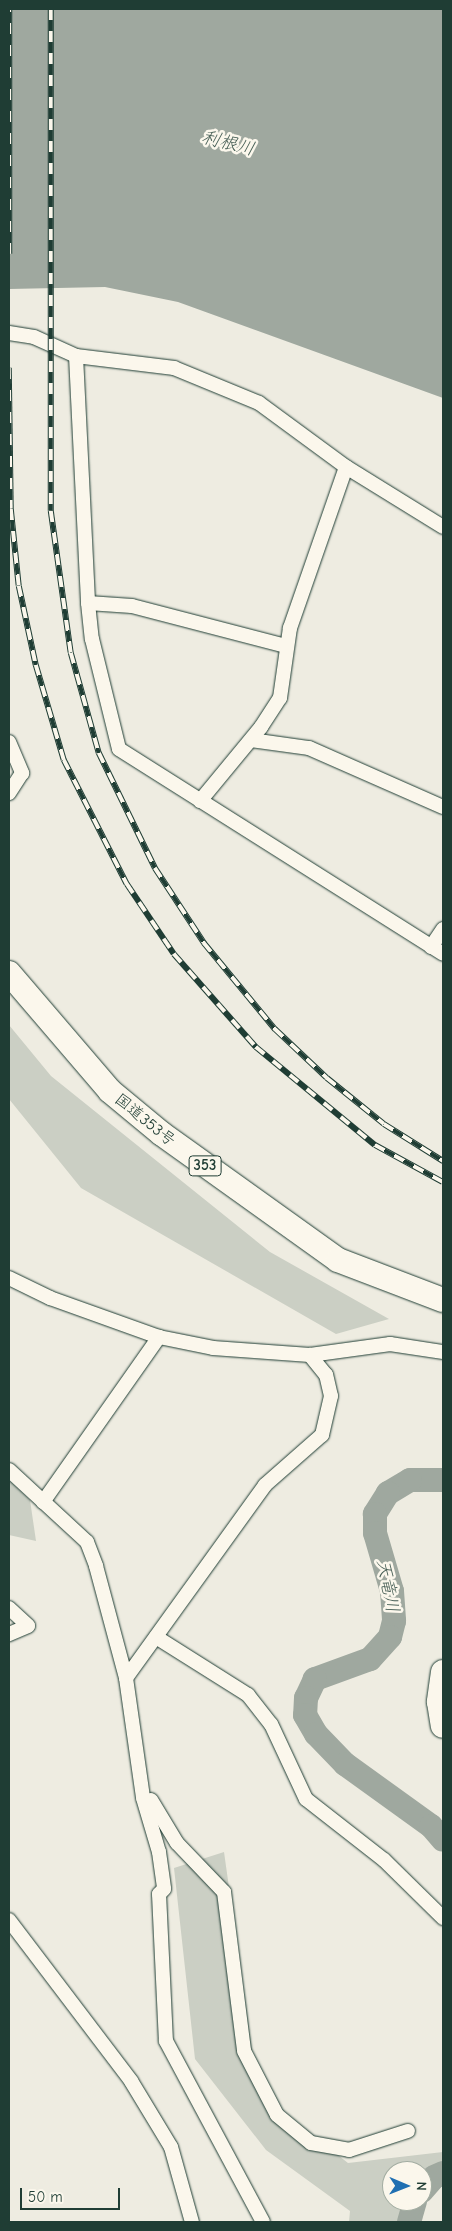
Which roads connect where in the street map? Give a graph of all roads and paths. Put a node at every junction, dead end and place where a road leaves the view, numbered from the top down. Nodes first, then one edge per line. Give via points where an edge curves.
1 (9, 333) edge
2 (76, 356) junction
3 (346, 467) junction
4 (443, 527) edge
5 (88, 603) junction
6 (286, 646) junction
7 (251, 740) junction
8 (9, 742) edge
9 (9, 793) edge
10 (200, 801) junction
11 (443, 807) edge
12 (443, 929) edge
13 (437, 950) edge
14 (9, 973) edge
15 (9, 1278) edge
16 (443, 1300) edge
17 (159, 1336) junction
18 (443, 1352) edge
19 (310, 1355) junction
20 (9, 1470) edge
21 (43, 1502) junction
22 (9, 1608) edge
23 (9, 1634) edge
24 (156, 1637) junction
25 (443, 1672) edge
26 (126, 1678) junction
27 (443, 1726) edge
28 (141, 1785) junction
29 (443, 1918) edge
30 (9, 1920) edge
31 (408, 2130) dead end
32 (192, 2222) edge
33 (263, 2222) edge

1 - 2 street via 34,337
2 - 3 street via 161,364 193,375 259,404
2 - 5 street
3 - 4 street
3 - 6 street
5 - 6 street via 132,606
5 - 10 street via 92,639 118,749
6 - 7 street via 280,698
7 - 10 street
7 - 11 street via 309,748
8 - 9 street via 22,773
10 - 13 street
12 - 13 street
14 - 16 highway, 国道353号 / 353 via 110,1091 162,1134 338,1260
15 - 17 street via 50,1298
17 - 19 street via 213,1348
17 - 21 street
18 - 19 street via 390,1344
19 - 24 street via 326,1376 331,1396 322,1435 266,1485
20 - 21 street
21 - 26 street via 87,1542
22 - 23 street via 28,1626
24 - 26 street
24 - 29 street via 248,1695 271,1724 306,1799 384,1860
25 - 27 highway via 439,1702
26 - 28 street
28 - 31 street via 177,1843 224,1892 244,2051 277,2115 311,2143 349,2150
28 - 33 street via 156,1834 164,1889 159,1894 166,2041
30 - 32 street via 131,2081 172,2147

